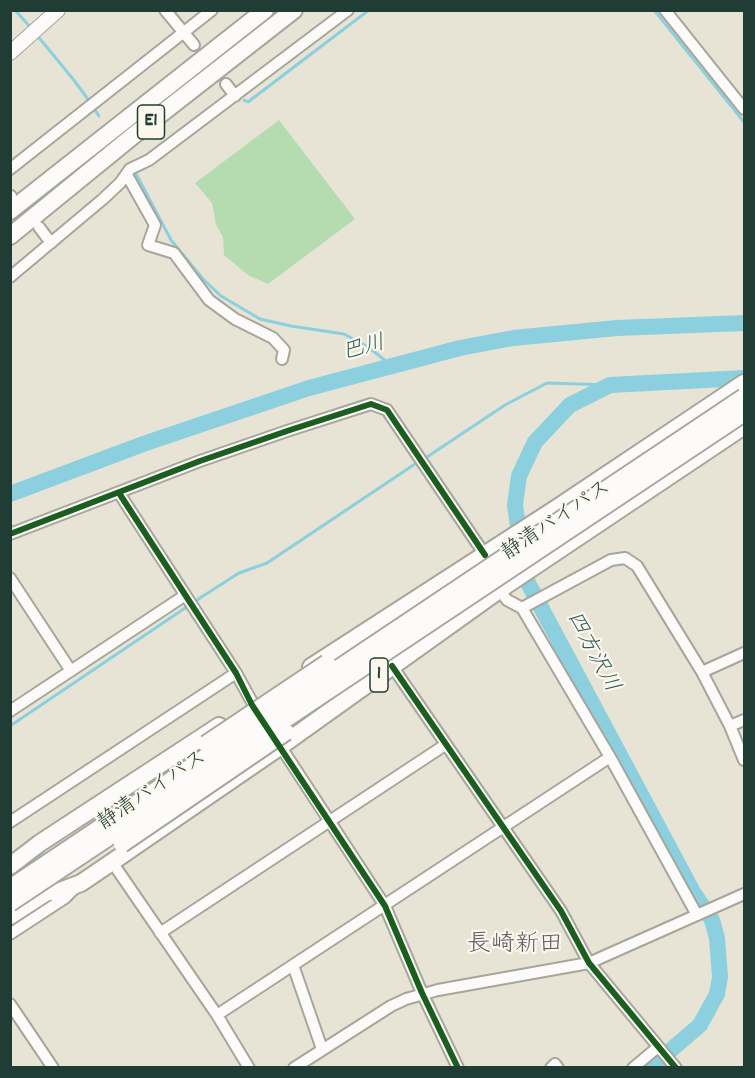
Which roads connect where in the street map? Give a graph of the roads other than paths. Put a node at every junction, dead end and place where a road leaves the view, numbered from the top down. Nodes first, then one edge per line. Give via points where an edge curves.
1 (58, 10) edge
2 (165, 10) edge
3 (212, 10) edge
4 (265, 10) edge
5 (294, 10) edge
6 (348, 10) edge
7 (665, 10) edge
8 (184, 32) junction
9 (194, 45) dead end
10 (10, 53) edge
11 (226, 84) dead end
12 (235, 96) junction
13 (744, 109) edge
14 (10, 169) edge
15 (132, 169) junction
16 (10, 212) edge
17 (39, 227) dead end
18 (10, 236) edge
19 (51, 243) junction
20 (10, 277) edge
21 (282, 359) dead end
22 (744, 383) edge
23 (737, 395) edge
24 (744, 412) edge
25 (744, 426) edge
26 (119, 493) junction
27 (10, 534) edge
28 (481, 563) junction
29 (10, 578) edge
30 (499, 583) junction
31 (184, 596) junction
32 (524, 606) junction
33 (744, 653) edge
34 (392, 666) junction
35 (71, 671) junction
36 (702, 672) junction
37 (236, 673) junction
38 (252, 705) junction
39 (10, 711) edge
40 (744, 720) edge
41 (730, 726) junction
42 (445, 745) junction
43 (281, 746) junction
44 (610, 758) junction
45 (744, 760) edge
46 (10, 822) edge
47 (329, 822) junction
48 (503, 829) junction
49 (31, 850) junction
50 (10, 861) edge
51 (112, 862) junction
52 (10, 866) edge
53 (10, 877) edge
54 (81, 883) junction
55 (10, 888) edge
56 (47, 892) junction
57 (744, 894) edge
58 (10, 903) edge
59 (385, 906) junction
60 (698, 915) junction
61 (10, 916) edge
62 (160, 933) junction
63 (10, 934) edge
64 (588, 963) junction
65 (292, 965) junction
66 (422, 993) junction
67 (10, 1004) edge
68 (217, 1015) junction
69 (658, 1047) junction
70 (322, 1050) junction
71 (673, 1064) edge
72 (53, 1068) edge
73 (249, 1068) edge
74 (294, 1068) edge
75 (458, 1068) edge
76 (551, 1068) edge
77 (558, 1068) edge
78 (633, 1068) edge

1 - 10 main road
2 - 8 street
3 - 8 street
4 - 16 highway, E1
5 - 18 highway, E1
6 - 12 street
7 - 13 street
8 - 9 street
8 - 14 street
11 - 12 street
12 - 15 street
15 - 19 street via 103,200
15 - 21 street via 155,225 148,245 174,253 209,300 235,319 273,338 284,351
17 - 19 street
19 - 20 street
22 - 23 highway, 静清バイパス
23 - 28 highway, 静清バイパス / 1, bridge
24 - 30 highway, 静清バイパス / 1, bridge
25 - 30 highway, 1
26 - 27 street
26 - 28 street via 371,404 387,410
26 - 31 street
28 - 30 street
28 - 38 highway
28 - 53 highway, bridge via 89,820
28 - 55 highway, 静清バイパス / 1, bridge
29 - 35 street
30 - 32 street via 507,600
30 - 34 highway, 1
30 - 56 highway, bridge
30 - 58 highway, 静清バイパス / 1, bridge
31 - 35 street
31 - 37 street
32 - 36 street via 611,560 625,558 637,566
32 - 44 street
33 - 36 street
34 - 42 street
34 - 43 highway, 1
35 - 39 street
36 - 41 street
37 - 38 street
37 - 46 street
38 - 43 street
38 - 49 highway
40 - 41 street
41 - 45 street
42 - 47 street
42 - 48 street
43 - 47 street
43 - 51 highway, 1
44 - 48 street
44 - 60 street
47 - 59 street
47 - 62 street
48 - 59 street
48 - 64 street via 561,910
49 - 50 street
49 - 52 highway
51 - 54 highway, 1
51 - 62 street
54 - 56 highway, 1
54 - 63 street
56 - 61 highway, 1
57 - 60 street
59 - 65 street
59 - 66 street
60 - 64 street
62 - 68 street
64 - 66 street
64 - 69 street
65 - 68 street
65 - 70 street
66 - 70 street via 391,1006
66 - 75 street
67 - 72 street
68 - 73 street
69 - 71 street
69 - 78 street
70 - 74 street
76 - 77 street via 555,1064

